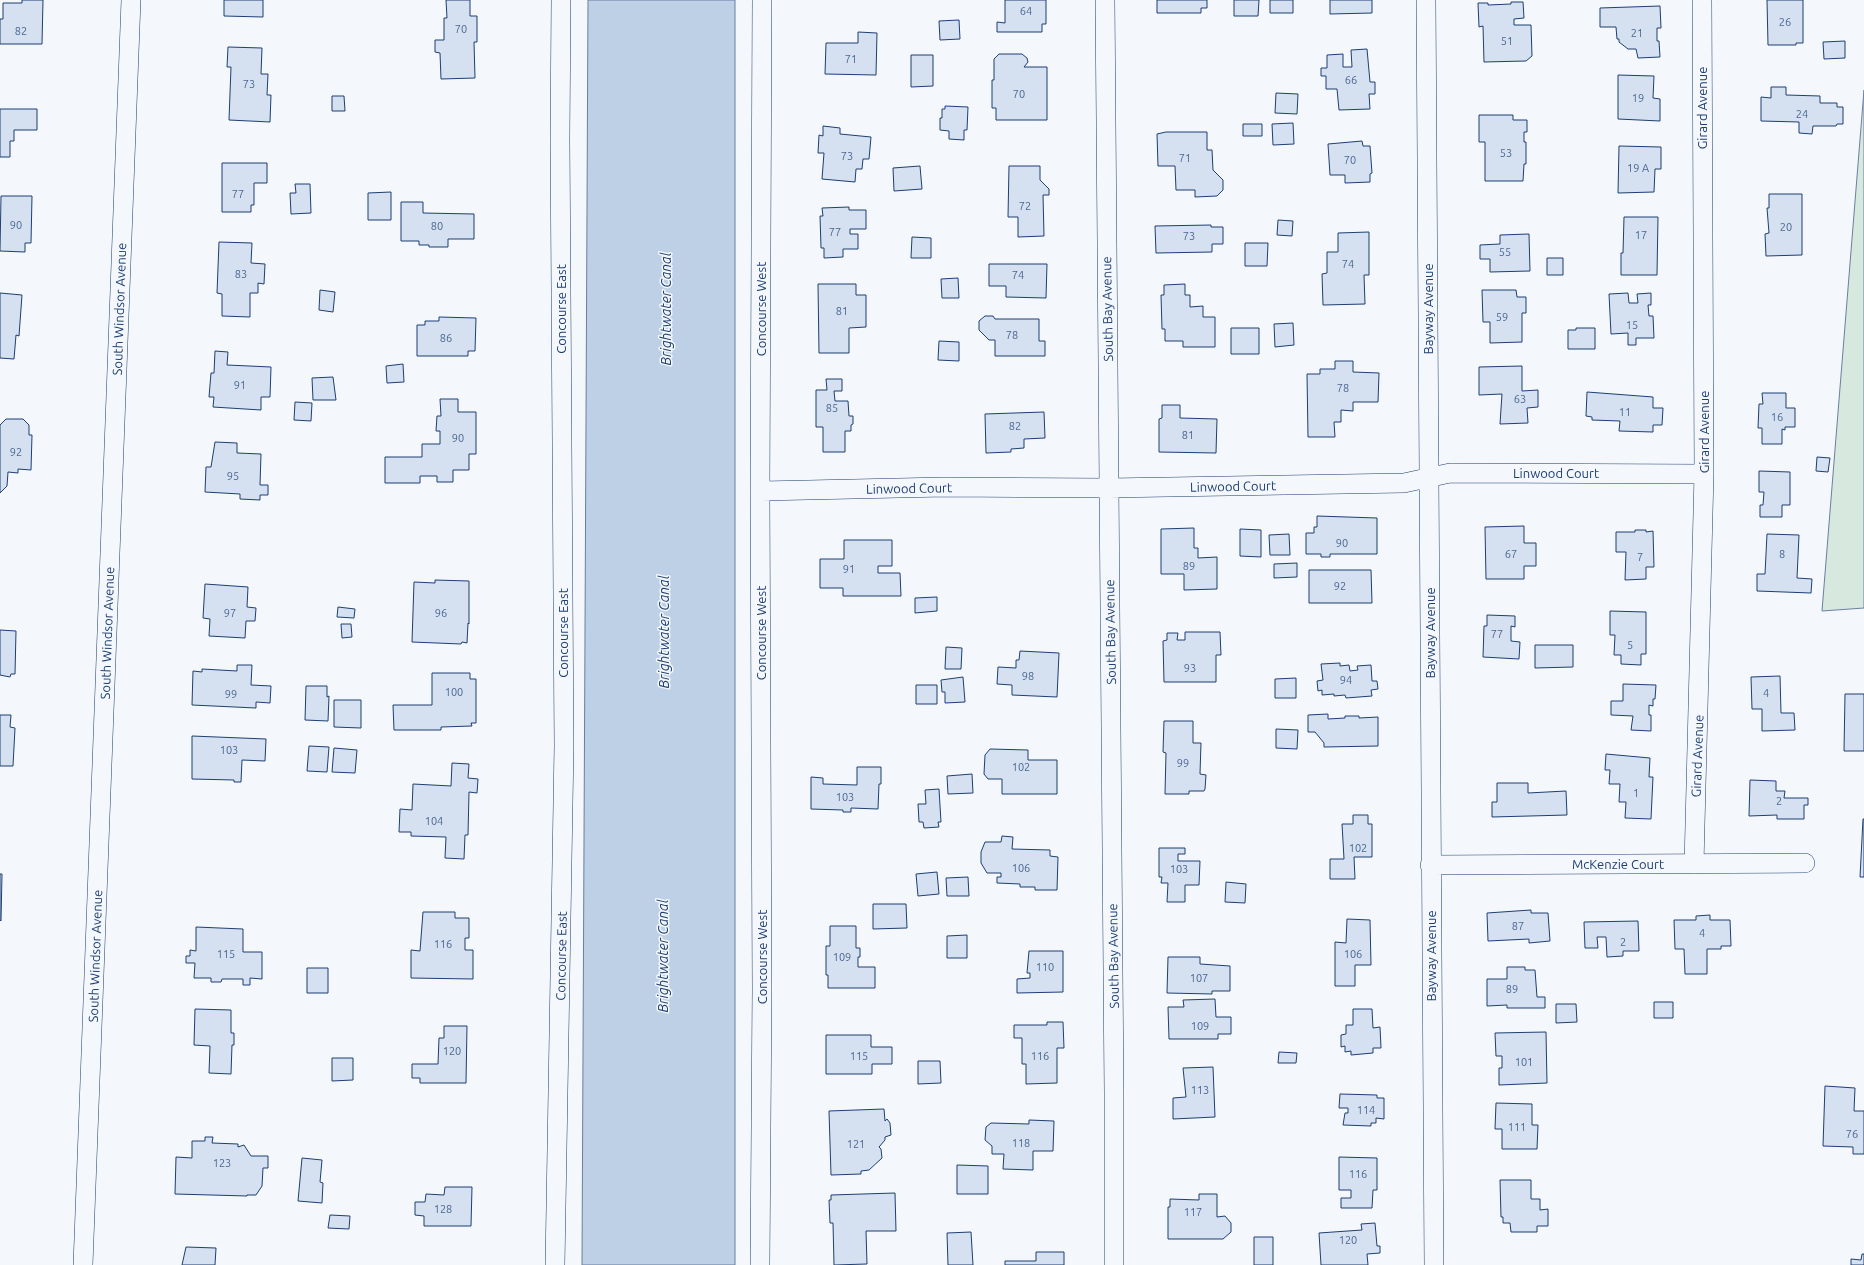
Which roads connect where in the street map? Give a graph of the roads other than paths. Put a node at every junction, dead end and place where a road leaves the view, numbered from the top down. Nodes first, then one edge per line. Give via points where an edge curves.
1 (131, 0) edge
2 (561, 0) edge
3 (762, 0) edge
4 (1105, 0) edge
5 (1426, 0) edge
6 (1702, 0) edge
7 (1704, 474) junction
8 (1429, 478) junction
9 (1109, 488) junction
10 (760, 491) junction
11 (1805, 863) dead end
12 (1694, 864) junction
13 (1430, 865) junction
14 (83, 1265) edge
15 (556, 1265) edge
16 (760, 1265) edge
17 (1114, 1265) edge
18 (1434, 1265) edge

1 - 14 street, South Windsor Avenue
2 - 15 street, Concourse East via 564,746
3 - 10 street, Concourse West
4 - 9 street, South Bay Avenue
5 - 8 street, Bayway Avenue
6 - 7 street, Girard Avenue
7 - 8 street, Linwood Court via 1450,473
7 - 12 street, Girard Avenue
8 - 9 street, Linwood Court via 1404,483
8 - 13 street, Bayway Avenue
9 - 10 street, Linwood Court via 944,487
9 - 17 street, South Bay Avenue
10 - 16 street, Concourse West
11 - 12 street, McKenzie Court
12 - 13 street, McKenzie Court
13 - 18 street, Bayway Avenue

